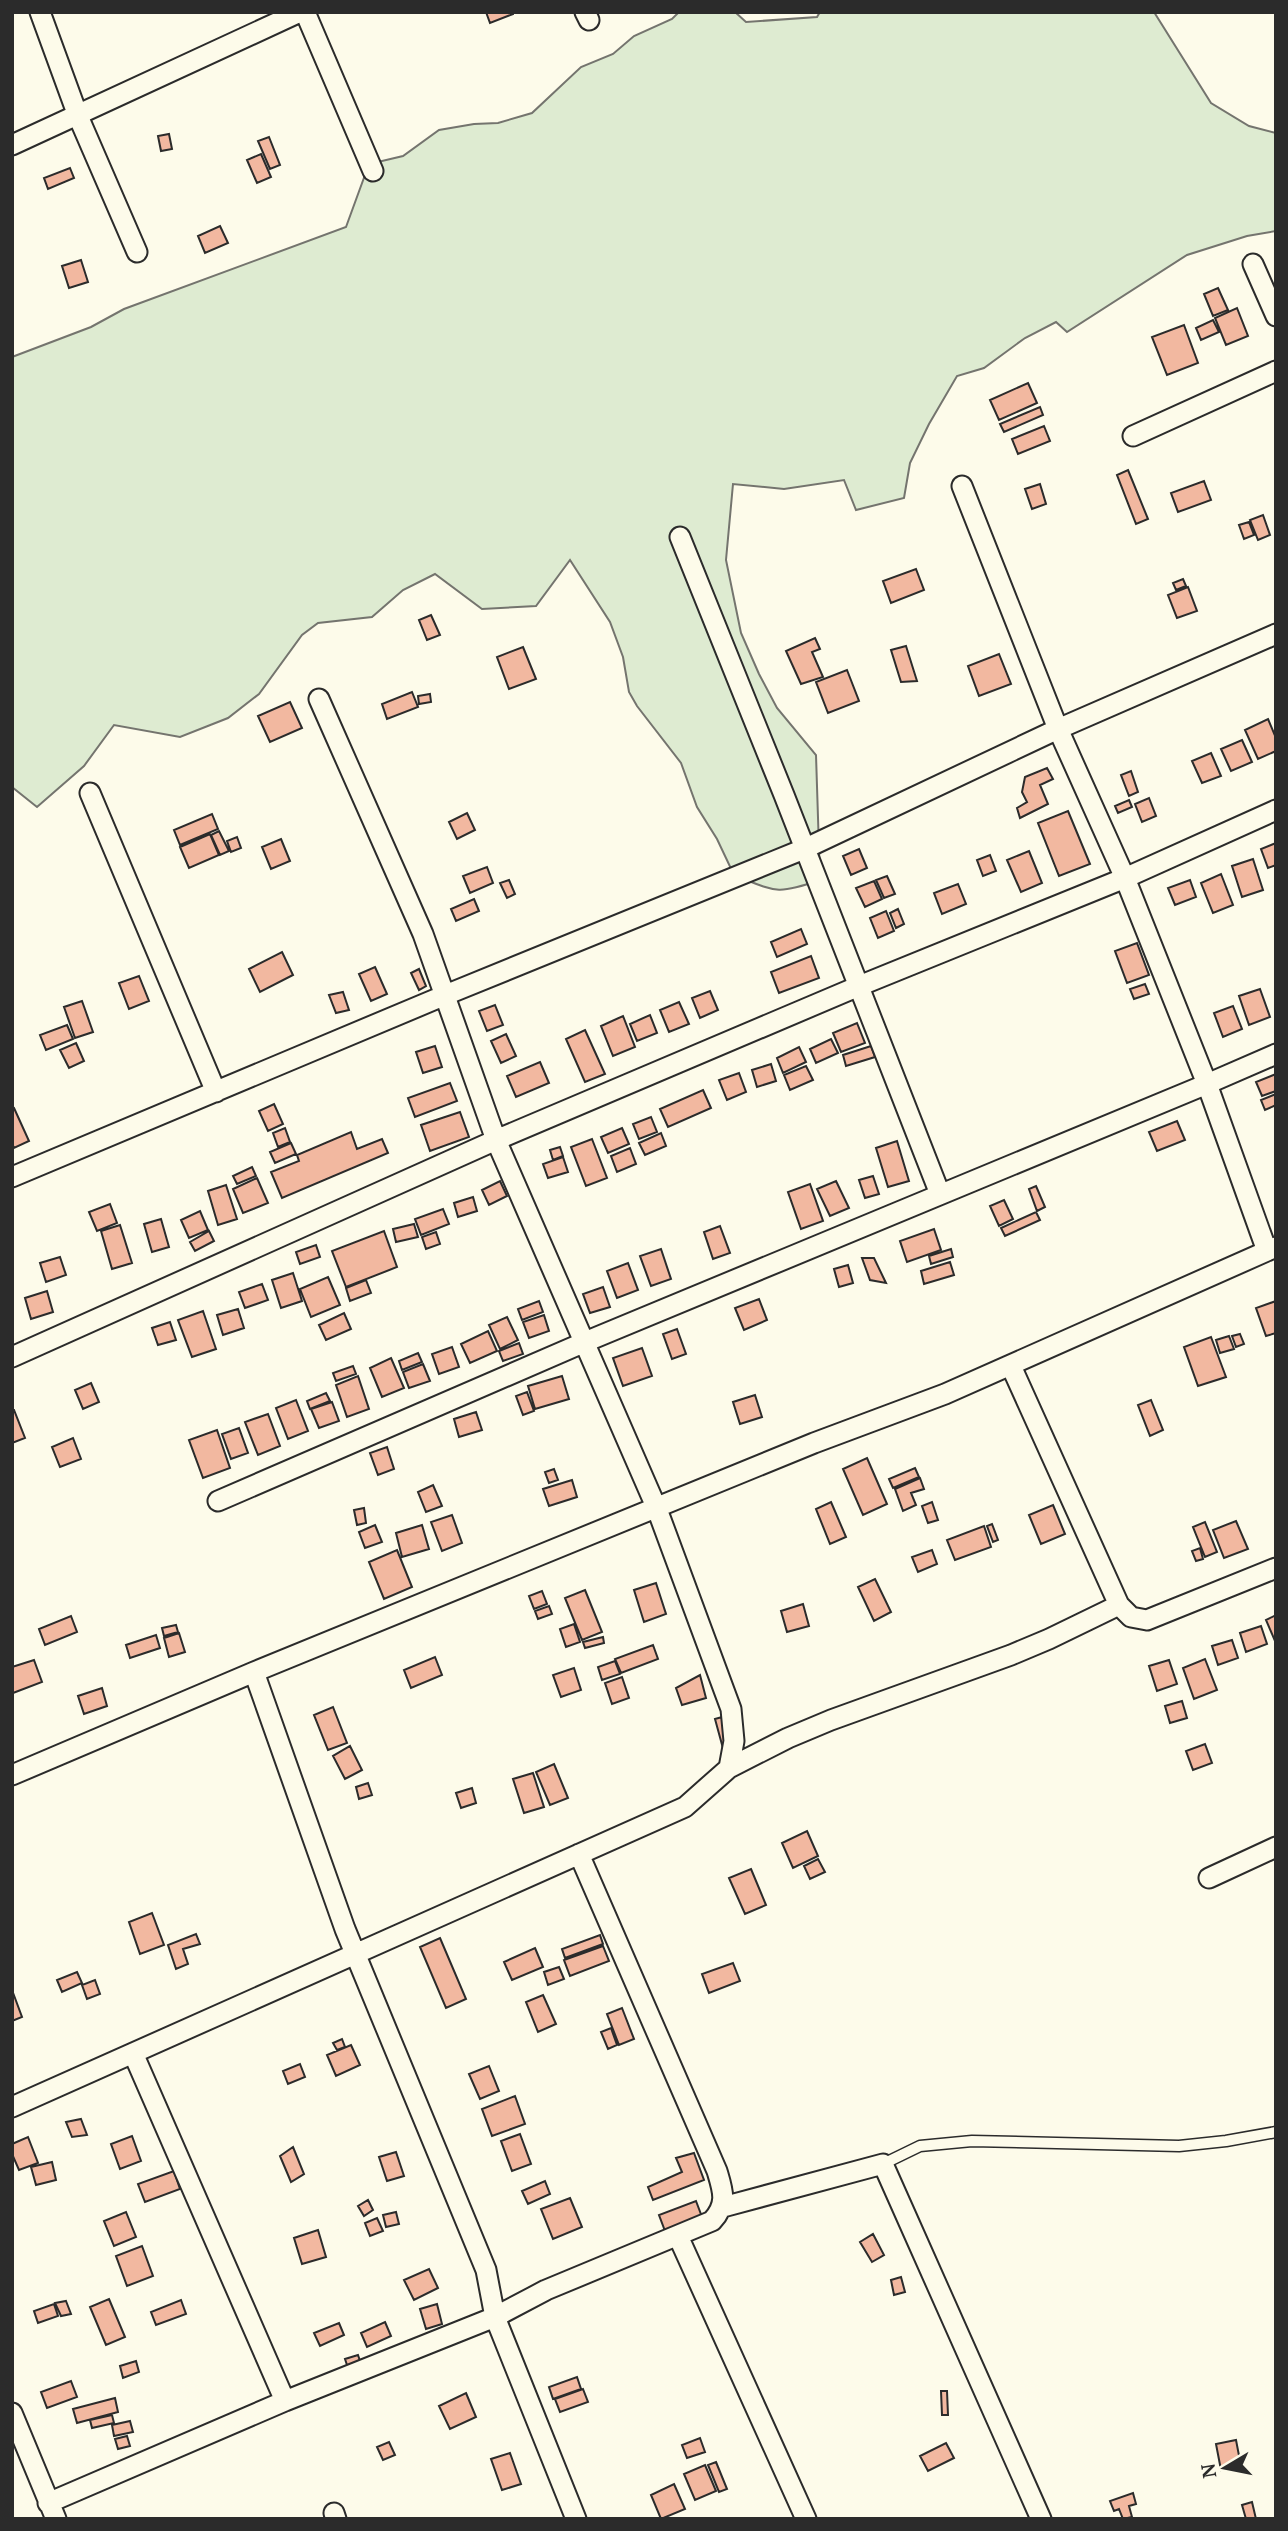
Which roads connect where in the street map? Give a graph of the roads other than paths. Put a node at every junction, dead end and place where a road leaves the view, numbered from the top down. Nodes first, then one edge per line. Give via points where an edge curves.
1 (40, 12) edge
2 (300, 12) edge
3 (305, 12) edge
4 (78, 116) junction
5 (12, 145) edge
6 (373, 171) dead end
7 (137, 252) dead end
8 (1253, 264) dead end
9 (1276, 316) edge
10 (1276, 372) edge
11 (1133, 436) dead end
12 (962, 486) dead end
13 (680, 537) dead end
14 (1276, 634) edge
15 (319, 699) dead end
16 (1058, 729) junction
17 (89, 793) dead end
18 (1276, 810) edge
19 (804, 849) junction
20 (1125, 878) junction
21 (859, 986) junction
22 (443, 996) junction
23 (1276, 1054) edge
24 (1208, 1084) junction
25 (216, 1092) junction
26 (496, 1140) junction
27 (12, 1177) edge
28 (940, 1194) junction
29 (1271, 1249) edge
30 (584, 1342) junction
31 (12, 1357) edge
32 (1011, 1366) junction
33 (218, 1501) dead end
34 (657, 1509) junction
35 (1276, 1568) edge
36 (1119, 1605) junction
37 (254, 1672) junction
38 (729, 1768) junction
39 (12, 1774) edge
40 (1276, 1847) edge
41 (579, 1854) junction
42 (1209, 1878) dead end
43 (356, 1954) junction
44 (133, 2053) junction
45 (12, 2107) edge
46 (1276, 2132) edge
47 (883, 2164) junction
48 (723, 2207) junction
49 (678, 2236) junction
50 (495, 2317) junction
51 (285, 2401) junction
52 (12, 2413) edge
53 (52, 2511) edge
54 (576, 2519) edge
55 (806, 2519) edge
56 (1041, 2519) edge

1 - 4 street
2 - 4 street
3 - 6 street
4 - 5 street
4 - 7 street
8 - 9 street
10 - 11 street
12 - 16 street
13 - 19 street
14 - 16 street
15 - 22 street via 423,934
16 - 19 street
16 - 20 street
17 - 25 street
18 - 20 street
19 - 21 street
19 - 22 street
20 - 21 street
20 - 24 street
21 - 26 street
21 - 28 street
22 - 25 street
22 - 26 street
23 - 24 street
24 - 28 street
24 - 29 street
25 - 27 street
26 - 30 street
26 - 31 street
28 - 30 street
29 - 32 street
30 - 33 street
30 - 34 street
32 - 34 street
32 - 36 street
34 - 37 street
34 - 38 street via 732,1709 734,1741
35 - 36 street via 1147,1620 1131,1617
36 - 38 street via 1011,1655 831,1720
37 - 39 street
37 - 43 street
38 - 41 street via 685,1807
40 - 42 street
41 - 43 street
41 - 48 street via 717,2171
43 - 44 street
43 - 50 street via 486,2270
44 - 45 street
44 - 51 street
46 - 47 lane via 1179,2146 972,2141 920,2146
47 - 48 street
47 - 56 street
48 - 49 street via 712,2221
49 - 50 street via 546,2290
49 - 55 street
50 - 51 street
50 - 54 street
51 - 53 street
52 - 53 street

